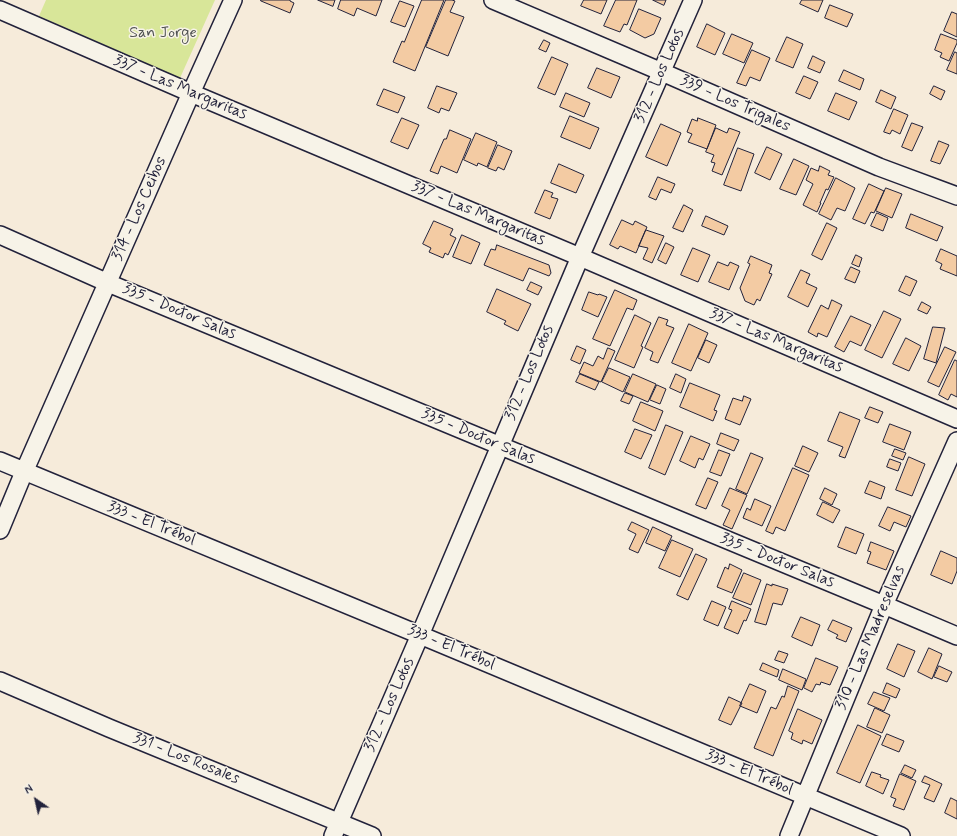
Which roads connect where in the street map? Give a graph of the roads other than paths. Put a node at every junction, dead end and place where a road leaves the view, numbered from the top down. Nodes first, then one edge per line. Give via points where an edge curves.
1 (233, 0) edge
2 (493, 0) edge
3 (693, 0) edge
4 (0, 10) edge
5 (662, 72) junction
6 (191, 93) junction
7 (957, 196) edge
8 (0, 235) edge
9 (580, 257) junction
10 (108, 283) junction
11 (957, 419) edge
12 (957, 441) edge
13 (500, 446) junction
14 (0, 461) edge
15 (24, 472) junction
16 (0, 530) edge
17 (884, 605) junction
18 (420, 635) junction
19 (957, 636) edge
20 (0, 681) edge
21 (805, 797) junction
22 (336, 829) edge
23 (372, 836) edge
24 (789, 836) edge
25 (901, 836) edge

1 - 6 street, 314 - Los Ceibos
2 - 5 street, 339 - Los Trigales
3 - 5 street, 312 - Los Lotos
4 - 6 street, 337 - Las Margaritas
5 - 7 street, 339 - Los Trigales via 879,167
5 - 9 street, 312 - Los Lotos
6 - 9 street, 337 - Las Margaritas
6 - 10 street, 314 - Los Ceibos
8 - 10 street, 335 - Doctor Salas
9 - 11 street, 337 - Las Margaritas
9 - 13 street, 312 - Los Lotos
10 - 13 street, 335 - Doctor Salas
10 - 15 street, 314 - Los Ceibos
12 - 17 street, 310 - Las Madreselvas
13 - 17 street, 335 - Doctor Salas
13 - 18 street, 312 - Los Lotos
14 - 15 street, 333 - El Trébol
15 - 16 street, 314 - Los Ceibos
15 - 18 street, 333 - El Trébol
17 - 19 street, 335 - Doctor Salas
17 - 21 street, 310 - Las Madreselvas
18 - 21 street, 333 - El Trébol
18 - 22 street, 312 - Los Lotos
20 - 22 street, 331 - Los Rosales
21 - 24 street, 310 - Las Madreselvas
21 - 25 street, 333 - El Trébol
22 - 23 street, 331 - Los Rosales

